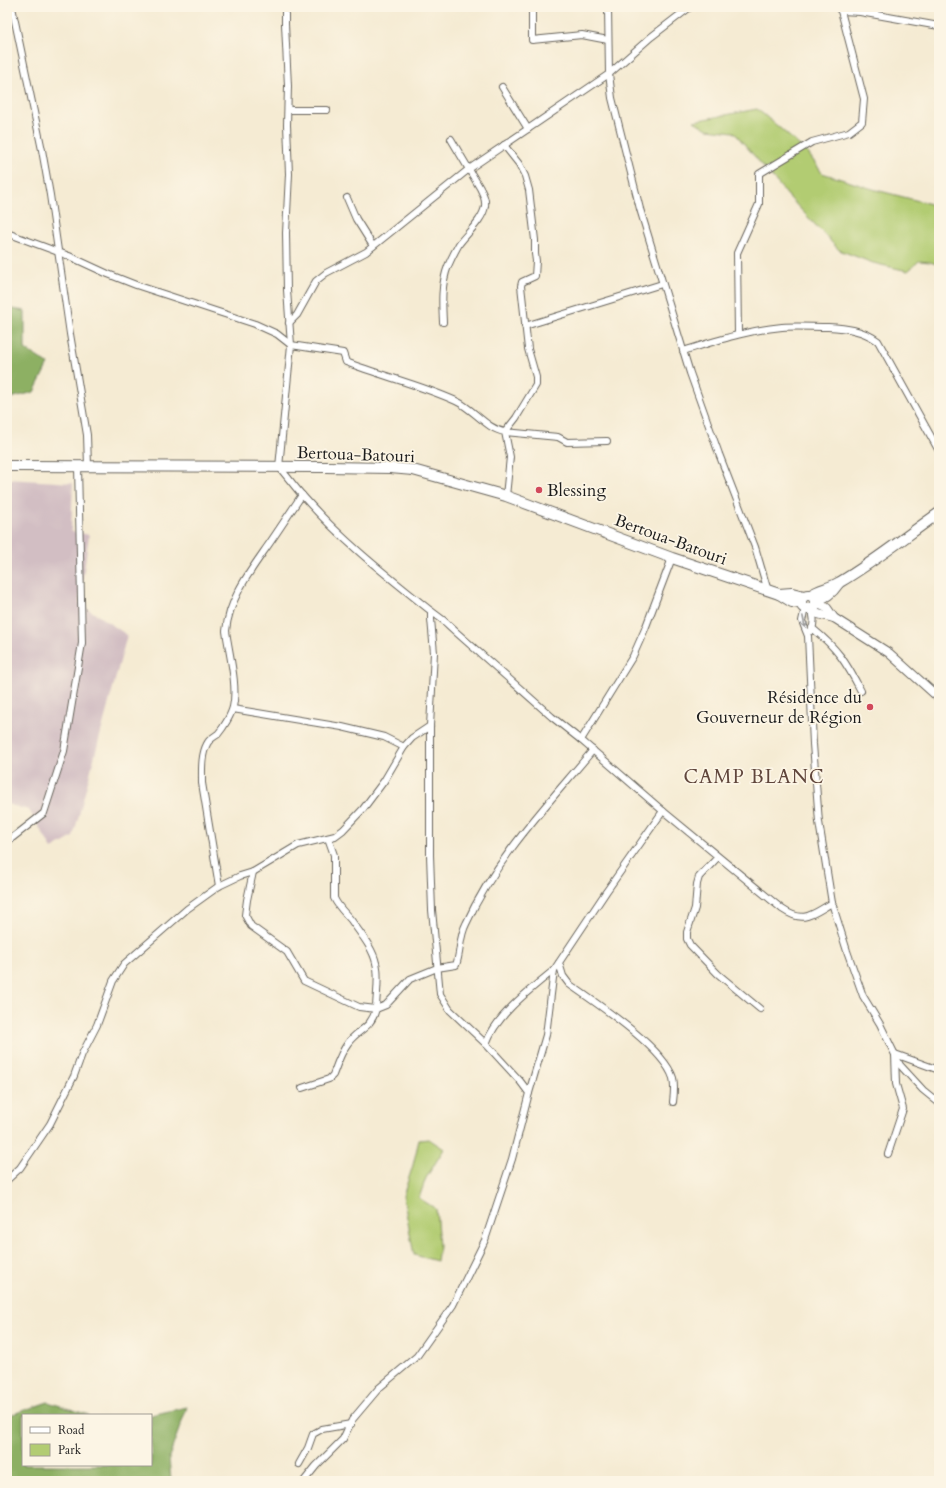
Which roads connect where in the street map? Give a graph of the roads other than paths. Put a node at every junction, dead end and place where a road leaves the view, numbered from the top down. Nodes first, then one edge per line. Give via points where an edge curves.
1 (12, 7) edge
2 (285, 7) edge
3 (532, 7) edge
4 (608, 7) edge
5 (690, 7) edge
6 (840, 8) edge
7 (939, 26) edge
8 (608, 40) junction
9 (609, 74) junction
10 (502, 87) dead end
11 (288, 110) junction
12 (327, 110) dead end
13 (528, 129) junction
14 (451, 139) dead end
15 (504, 145) junction
16 (469, 169) junction
17 (348, 198) dead end
18 (7, 233) edge
19 (373, 246) junction
20 (58, 252) junction
21 (662, 284) junction
22 (443, 322) dead end
23 (289, 323) junction
24 (525, 326) junction
25 (738, 334) junction
26 (291, 345) junction
27 (684, 351) junction
28 (505, 432) junction
29 (608, 441) dead end
30 (939, 451) edge
31 (7, 466) edge
32 (83, 466) junction
33 (279, 467) junction
34 (302, 495) junction
35 (506, 496) junction
36 (939, 513) edge
37 (672, 558) junction
38 (768, 591) junction
39 (809, 603) junction
40 (431, 611) junction
41 (812, 628) junction
42 (808, 636) junction
43 (862, 691) dead end
44 (937, 692) edge
45 (233, 709) junction
46 (430, 726) junction
47 (582, 740) junction
48 (404, 747) junction
49 (593, 750) junction
50 (663, 811) junction
51 (328, 838) junction
52 (7, 842) edge
53 (718, 857) junction
54 (253, 872) junction
55 (219, 886) junction
56 (832, 903) junction
57 (559, 963) junction
58 (437, 968) junction
59 (554, 970) junction
60 (376, 1009) junction
61 (760, 1009) dead end
62 (486, 1044) junction
63 (895, 1054) junction
64 (939, 1070) edge
65 (302, 1088) dead end
66 (529, 1094) junction
67 (673, 1102) dead end
68 (939, 1103) edge
69 (888, 1154) dead end
70 (7, 1180) edge
71 (350, 1424) junction
72 (299, 1464) dead end
73 (304, 1481) edge

1 - 20 street via 42,150
2 - 11 street
3 - 8 street via 532,40 582,35
4 - 8 street
5 - 9 street
6 - 7 street
6 - 25 street via 864,99 862,122 849,132 812,142 759,174 759,204 737,253
8 - 9 street
9 - 13 street
9 - 21 street via 612,98 638,202
10 - 13 street
11 - 12 street
11 - 23 street via 289,174 286,233
13 - 15 street
14 - 16 street
15 - 16 street
15 - 24 street via 519,164 529,190 535,240 536,272 532,278 522,282
16 - 19 street
16 - 22 street via 484,196 485,207 458,245 448,268 442,297
17 - 19 street via 356,219
18 - 20 street
19 - 23 street via 316,281 298,314
20 - 26 street via 136,285 255,324 277,334
20 - 32 street via 87,435
21 - 24 street
21 - 27 street
23 - 26 street
24 - 28 street via 536,385
25 - 27 street
25 - 30 street via 782,327 809,326 846,328 873,337 878,341
26 - 28 street via 343,353 346,362 458,402 496,430
26 - 33 street
27 - 38 street via 755,547
28 - 29 street via 558,437 567,442
28 - 35 street via 510,457
31 - 32 highway, Bertoua-Batouri
32 - 33 highway, Bertoua-Batouri
32 - 52 street via 82,643 64,751 44,813
33 - 34 street
33 - 35 highway, Bertoua-Batouri via 401,469
34 - 40 street via 370,562
34 - 45 street via 248,575 227,621
35 - 37 highway, Bertoua-Batouri
36 - 39 highway via 838,584 826,597
37 - 38 highway, Bertoua-Batouri
37 - 47 street via 633,656
38 - 39 highway, Bertoua-Batouri via 792,602
39 - 41 street via 814,620
39 -> 42 street via 802,621
39 - 44 main road via 818,614 834,618 889,653
40 - 46 street via 434,653
40 - 47 street
41 - 42 street
41 - 43 street via 846,661
42 - 56 street via 819,822
45 - 48 street via 342,727 384,737
45 - 55 street via 217,734 206,744 202,758 202,783
46 - 48 street
46 - 58 street via 430,855
47 - 49 street
48 - 51 street via 384,781 363,809 343,830
49 - 50 street
49 - 58 street via 531,823 494,872 465,925 456,965
50 - 53 street
50 - 57 street
51 - 54 street via 298,845
51 - 60 street via 334,855 334,898 373,953 377,964
53 - 56 street via 782,909 797,917 803,918 814,914
53 - 61 street via 699,877 687,939 718,974
54 - 55 street
54 - 60 street via 245,915 251,926 287,952 304,981 359,1007
55 - 70 street via 187,909 124,964 113,981 97,1025 50,1124 20,1168
56 - 63 street via 863,996 875,1013
57 - 59 street
57 - 67 street via 569,984 646,1042 660,1057 673,1078
58 - 60 street via 410,979 386,1005
58 - 62 street via 440,994 446,1005
59 - 62 street via 504,1016 490,1033
59 - 66 street via 546,1035
60 - 65 street via 375,1016 369,1024 348,1042 329,1079
62 - 66 street via 520,1080
63 - 64 street
63 - 68 street via 900,1065 912,1079
63 - 69 street via 896,1084 903,1109
66 - 71 street via 512,1159 485,1240 452,1305 418,1356 379,1388
71 - 72 street via 322,1429 313,1434
71 - 73 street via 343,1439

